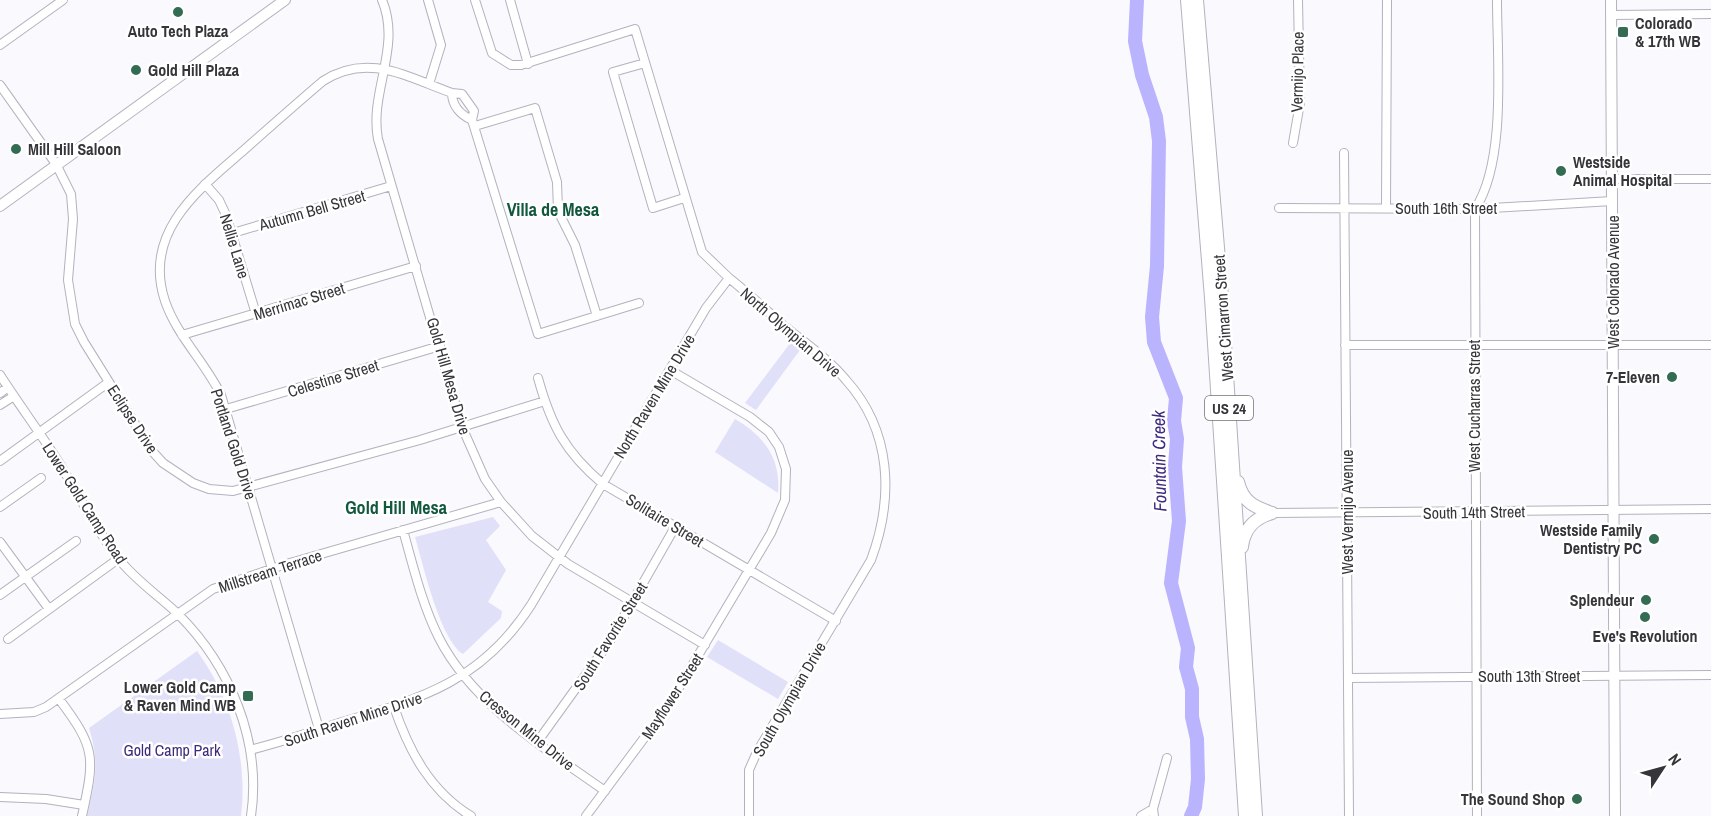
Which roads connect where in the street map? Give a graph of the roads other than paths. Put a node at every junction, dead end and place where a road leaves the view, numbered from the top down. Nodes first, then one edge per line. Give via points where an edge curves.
1 (285, 0) edge
2 (382, 0) edge
3 (428, 0) edge
4 (475, 0) edge
5 (510, 0) edge
6 (1187, 0) edge
7 (1197, 0) edge
8 (1298, 0) edge
9 (1387, 0) edge
10 (1497, 0) edge
11 (1611, 0) edge
12 (60, 1) edge
13 (1711, 14) edge
14 (1611, 15) junction
15 (0, 45) edge
16 (645, 63) junction
17 (528, 64) junction
18 (385, 69) junction
19 (429, 84) junction
20 (0, 85) edge
21 (474, 123) junction
22 (1293, 143) dead end
23 (1344, 153) dead end
24 (56, 164) junction
25 (1612, 179) junction
26 (1711, 179) edge
27 (205, 184) junction
28 (391, 186) junction
29 (684, 198) junction
30 (1612, 201) junction
31 (0, 206) edge
32 (1279, 208) dead end
33 (1344, 208) junction
34 (1386, 208) junction
35 (1475, 209) junction
36 (232, 233) junction
37 (416, 266) junction
38 (729, 278) junction
39 (639, 303) dead end
40 (706, 308) joint
41 (256, 314) junction
42 (597, 316) junction
43 (182, 335) junction
44 (1345, 345) junction
45 (1474, 345) junction
46 (1711, 345) edge
47 (440, 346) junction
48 (1613, 346) junction
49 (670, 369) junction
50 (0, 375) edge
51 (538, 378) dead end
52 (109, 382) junction
53 (8, 387) junction
54 (0, 393) edge
55 (14, 396) junction
56 (545, 401) junction
57 (0, 405) edge
58 (226, 410) junction
59 (462, 427) junction
60 (39, 431) junction
61 (1230, 433) junction
62 (0, 461) edge
63 (40, 478) dead end
64 (603, 484) junction
65 (249, 488) junction
66 (501, 502) junction
67 (0, 507) edge
68 (1711, 509) edge
69 (1611, 510) junction
70 (1474, 512) junction
71 (1272, 513) junction
72 (1347, 513) junction
73 (675, 527) junction
74 (403, 530) junction
75 (76, 541) dead end
76 (0, 542) edge
77 (559, 558) junction
78 (118, 559) junction
79 (273, 568) junction
80 (749, 570) junction
81 (26, 577) junction
82 (1240, 590) junction
83 (0, 595) edge
84 (633, 602) junction
85 (49, 609) junction
86 (177, 614) junction
87 (836, 621) junction
88 (8, 639) dead end
89 (705, 645) junction
90 (464, 675) junction
91 (1711, 675) edge
92 (1477, 676) junction
93 (1614, 676) junction
94 (1348, 678) junction
95 (59, 699) junction
96 (394, 707) junction
97 (0, 714) edge
98 (319, 729) junction
99 (538, 741) junction
100 (250, 750) junction
101 (1167, 758) dead end
102 (605, 791) junction
103 (0, 797) edge
104 (84, 805) junction
105 (1153, 812) edge
106 (82, 816) edge
107 (251, 816) edge
108 (471, 816) edge
109 (586, 816) edge
110 (749, 816) edge
111 (1141, 816) edge
112 (1245, 816) edge
113 (1256, 816) edge
114 (1349, 816) edge
115 (1477, 816) edge
116 (1615, 816) edge

1 - 24 main road
2 - 18 street, Gold Hill Mesa Drive via 389,24
3 - 19 street via 441,45
4 - 17 street via 492,53 511,65
5 - 17 street
6 - 112 highway, West Cimarron Street / US 24
7 - 61 highway, West Cimarron Street / US 24
8 - 22 street, Vermijo Place via 1300,103
9 - 34 street
10 - 35 street, West Cucharras Street via 1497,137 1482,198
11 - 14 main road, West Colorado Avenue
12 - 15 street
13 - 14 street
14 - 25 main road, West Colorado Avenue
16 - 17 street via 635,29
16 - 29 street
16 - 29 street via 613,72 652,208
18 - 19 street, Portland Gold Drive
18 - 27 street, Portland Gold Drive via 358,66 332,75
18 - 28 street, Gold Hill Mesa Drive via 377,97 375,126
19 - 21 street, Portland Gold Drive via 462,94 474,111
20 - 24 street, Eclipse Drive
21 - 42 street via 535,108 557,182 558,211 575,245
21 - 42 street, Portland Gold Drive via 538,334
23 - 33 street, West Vermijo Avenue
24 - 31 main road
24 - 52 street, Eclipse Drive via 73,204 67,264 75,324
25 - 26 street
25 - 30 main road, West Colorado Avenue
27 - 36 street, Nellie Lane via 223,207
27 - 43 street, Portland Gold Drive via 176,217 163,251 161,277 165,299
28 - 36 street, Autumn Bell Street
28 - 37 street, Gold Hill Mesa Drive
29 - 38 street via 702,252
30 - 35 street, South 16th Street
30 - 48 main road, West Colorado Avenue
32 - 33 street, South 16th Street
33 - 34 street, South 16th Street
33 - 44 street, West Vermijo Avenue
34 - 35 street, South 16th Street
35 - 45 street, West Cucharras Street
36 - 41 street, Nellie Lane
37 - 41 street, Merrimac Street
37 - 47 street, Gold Hill Mesa Drive
38 - 40 street, North Olympian Drive
38 - 87 street, North Olympian Drive via 848,381 870,416 883,456 888,492 882,529 871,560
39 - 42 street
40 - 49 street, North Raven Mine Drive
41 - 43 street, Merrimac Street
43 - 58 street, Portland Gold Drive via 211,375
44 - 45 street
44 - 72 street, West Vermijo Avenue
45 - 48 street
45 - 70 street, West Cucharras Street
46 - 48 street
47 - 58 street, Celestine Street
47 - 59 street, Gold Hill Mesa Drive
48 - 69 main road, West Colorado Avenue
49 - 64 street, North Raven Mine Drive
49 - 80 street, Mayflower Street via 764,427 779,447 786,469 785,500 777,523
50 - 53 street, Lower Gold Camp Road
51 - 56 street, Solitaire Street
52 - 60 street
52 - 65 street, Eclipse Drive via 152,452 173,472 208,489
53 - 54 street
53 - 55 street, Lower Gold Camp Road
55 - 57 street
55 - 60 street, Lower Gold Camp Road
56 - 59 street, Eclipse Drive
56 - 64 street, Solitaire Street via 567,447
58 - 65 street, Portland Gold Drive
59 - 65 street, Eclipse Drive
59 - 66 street, Gold Hill Mesa Drive via 481,471
60 - 62 street
60 - 78 street, Lower Gold Camp Road
61 - 71 highway via 1242,495 1250,504
61 - 82 highway, West Cimarron Street / US 24
63 - 67 street
64 - 73 street, Solitaire Street
64 - 77 street, South Raven Mine Drive
65 - 79 street, Portland Gold Drive
66 - 74 street, Millstream Terrace
66 - 77 street, Gold Hill Mesa Drive
68 - 69 street, South 14th Street
69 - 70 street, South 14th Street
69 - 93 main road, West Colorado Avenue
70 - 72 street, South 14th Street
70 - 92 street, West Cucharras Street
71 - 72 street, South 14th Street
71 - 82 highway via 1256,520 1245,532
72 - 94 street, West Vermijo Avenue
73 - 80 street, Solitaire Street
73 - 84 street, South Favorite Street
74 - 79 street, Millstream Terrace
74 - 90 street, Cresson Mine Drive via 431,619
75 - 81 street
76 - 81 street
77 - 84 street, Gold Hill Mesa Drive
77 - 90 street, South Raven Mine Drive via 517,625
78 - 85 street
78 - 86 street, Lower Gold Camp Road
79 - 86 street, Millstream Terrace via 213,589
79 - 98 street, Portland Gold Drive
80 - 87 street, Solitaire Street
80 - 89 street, Mayflower Street
81 - 83 street
81 - 85 street
82 - 113 highway, West Cimarron Street / US 24
84 - 89 street, Gold Hill Mesa Drive
84 - 99 street, South Favorite Street via 590,672
85 - 88 street
86 - 95 street, Millstream Terrace
86 - 100 street, Lower Gold Camp Road via 199,638 231,688
87 - 110 street, South Olympian Drive via 757,752 749,770
89 - 102 street, Mayflower Street via 668,706
90 - 96 street, South Raven Mine Drive via 419,699
90 - 99 street, Cresson Mine Drive via 495,708
91 - 93 street, South 13th Street
92 - 93 street, South 13th Street
92 - 94 street, South 13th Street
92 - 115 street, West Cucharras Street
93 - 116 main road, West Colorado Avenue
94 - 114 street, West Vermijo Avenue
95 - 97 street, Millstream Terrace via 33,712
95 - 104 street via 83,732 91,751 91,775
96 - 98 street, South Raven Mine Drive
96 - 108 street via 410,750 422,769 439,791
98 - 100 street, South Raven Mine Drive
99 - 102 street, Cresson Mine Drive
100 - 107 street, Lower Gold Camp Road
101 - 105 street
102 - 109 street, Mayflower Street
103 - 104 street via 46,798
104 - 106 street
105 - 111 street

